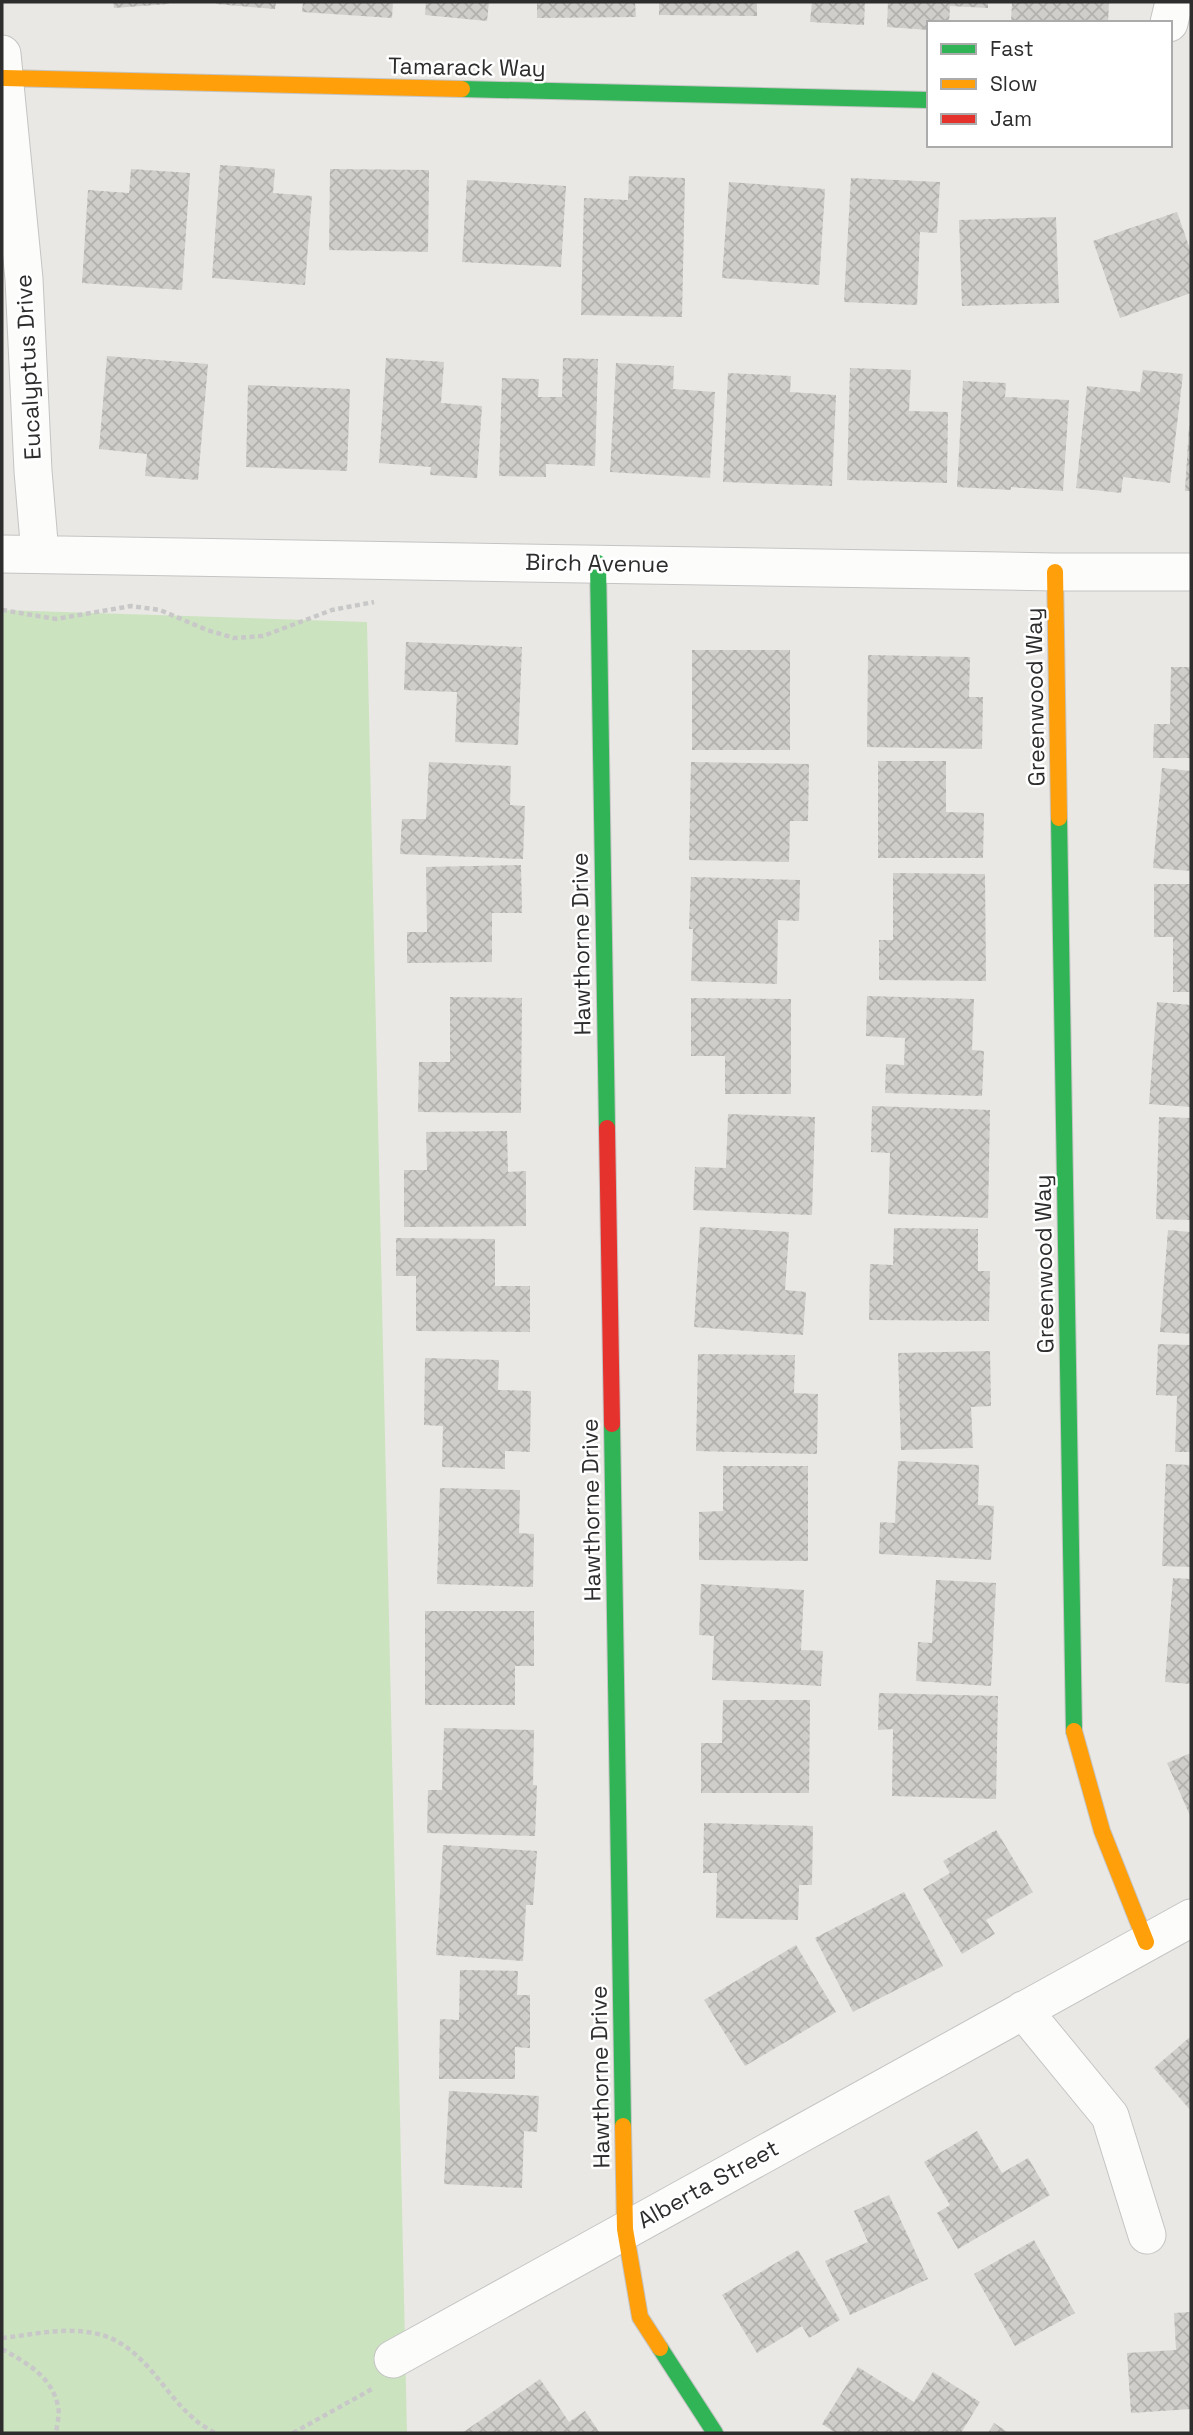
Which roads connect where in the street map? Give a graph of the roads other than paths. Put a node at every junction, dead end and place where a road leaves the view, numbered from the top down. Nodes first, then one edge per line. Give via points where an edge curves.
1 (1174, 2) edge
2 (1169, 21) edge
3 (3, 66) edge
4 (927, 100) edge
5 (2, 554) edge
6 (40, 554) junction
7 (598, 563) junction
8 (1055, 572) junction
9 (1191, 572) edge
10 (1191, 1918) edge
11 (1146, 1942) junction
12 (1023, 2010) junction
13 (625, 2229) junction
14 (1147, 2235) dead end
15 (384, 2373) road end
16 (715, 2433) edge

1 - 2 street
3 - 4 street, Tamarack Way
3 - 6 street, Eucalyptus Drive via 24,279
5 - 6 street, Birch Avenue
6 - 7 street, Birch Avenue
7 - 8 street, Birch Avenue
7 - 13 street, Hawthorne Drive
8 - 9 street, Birch Avenue
8 - 11 street, Greenwood Way via 1074,1730 1101,1831
10 - 11 street, Alberta Street
11 - 12 street, Alberta Street
12 - 13 street, Alberta Street
12 - 14 street via 1110,2116
13 - 15 street, Alberta Street
13 - 16 street, Hawthorne Drive via 640,2317

